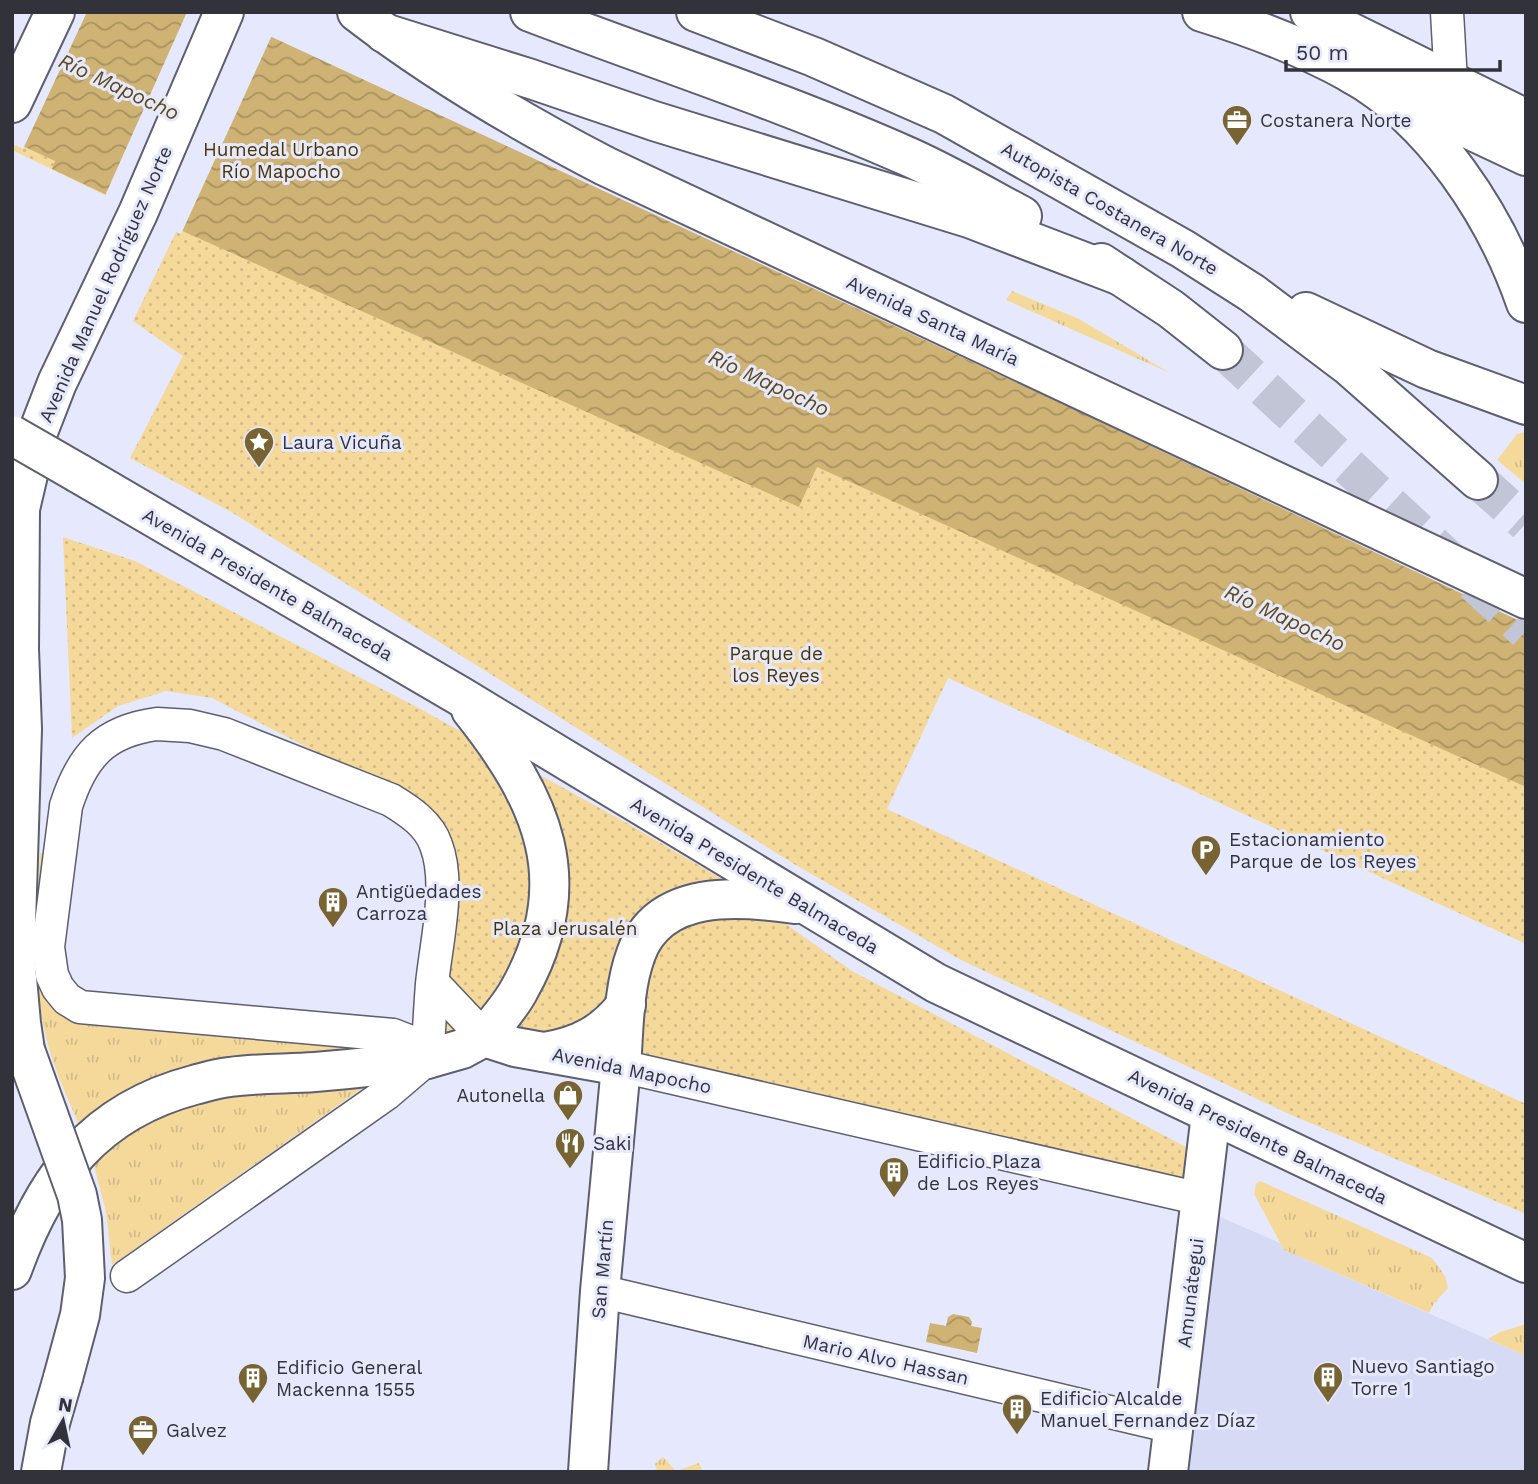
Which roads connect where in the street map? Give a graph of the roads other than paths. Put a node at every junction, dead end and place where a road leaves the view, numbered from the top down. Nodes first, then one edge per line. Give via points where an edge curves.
1 (55, 12) edge
2 (224, 12) edge
3 (530, 12) edge
4 (696, 12) edge
5 (762, 12) edge
6 (1202, 12) edge
7 (1310, 12) edge
8 (1447, 12) edge
9 (370, 23) edge
10 (1352, 74) junction
11 (1451, 82) junction
12 (875, 83) junction
13 (12, 103) edge
14 (1526, 119) edge
15 (1526, 156) edge
16 (1182, 249) junction
17 (1121, 276) junction
18 (1526, 303) edge
19 (1223, 351) tunnel mouth
20 (1526, 405) edge
21 (12, 435) edge
22 (1479, 480) tunnel mouth
23 (20, 509) junction
24 (12, 549) edge
25 (1526, 599) edge
26 (460, 696) junction
27 (804, 905) junction
28 (433, 983) junction
29 (625, 1005) junction
30 (484, 1037) junction
31 (544, 1052) junction
32 (427, 1059) junction
33 (621, 1066) junction
34 (1212, 1114) junction
35 (1201, 1199) junction
36 (1526, 1263) edge
37 (12, 1270) edge
38 (127, 1276) dead end
39 (600, 1291) junction
40 (1173, 1427) junction
41 (41, 1472) edge
42 (588, 1472) edge
43 (1168, 1472) edge

1 - 13 main road
2 - 23 main road, Avenida Manuel Rodríguez Norte via 138,213 57,383 38,432
3 - 17 main road via 762,97 911,158 1026,218
4 - 12 main road, Autopista Costanera Norte
5 - 12 main road
6 - 10 main road via 1277,38
7 - 11 main road
8 - 11 street
9 - 17 main road via 654,121 969,218
9 - 25 main road, Avenida Santa María via 487,102 605,166
10 - 15 main road
10 - 18 main road via 1408,116 1451,164 1489,219
11 - 14 main road
12 - 16 main road, Autopista Costanera Norte via 990,138
16 - 20 main road via 1403,358
16 - 22 main road, Autopista Costanera Norte via 1252,293 1349,366
17 - 19 main road
21 - 26 main road, Avenida Presidente Balmaceda, bridge
23 - 24 main road
23 - 41 main road, Avenida Manuel Rodríguez Norte, bridge via 22,729 15,956 25,1050 77,1195 85,1278
26 - 27 main road, Avenida Presidente Balmaceda
26 - 30 main road via 506,758 536,812 551,881 545,927 531,968
27 - 29 main road, San Martín via 723,899 679,907 644,936
27 - 34 main road, Avenida Presidente Balmaceda via 936,983
28 - 30 street
28 - 32 street
28 - 32 street via 442,891 440,856 429,830 391,800 224,734 190,726 157,724 128,729 102,744 82,767 66,806 48,947 52,975 67,999 80,1007 393,1035 411,1042
29 - 31 main road via 595,1036
29 - 33 main road, San Martín
30 - 31 main road, Avenida Mapocho
30 - 32 main road
31 - 33 main road, Avenida Mapocho
32 - 37 main road via 229,1077 170,1091 138,1106 106,1126 56,1178 29,1226
32 - 38 street via 386,1094
33 - 35 street, Avenida Mapocho
33 - 39 main road, San Martín
34 - 35 main road, Amunátegui
34 - 36 main road, Avenida Presidente Balmaceda
35 - 40 main road, Amunátegui
39 - 40 street, Mario Alvo Hassan
39 - 42 main road, San Martín
40 - 43 main road, Amunátegui

